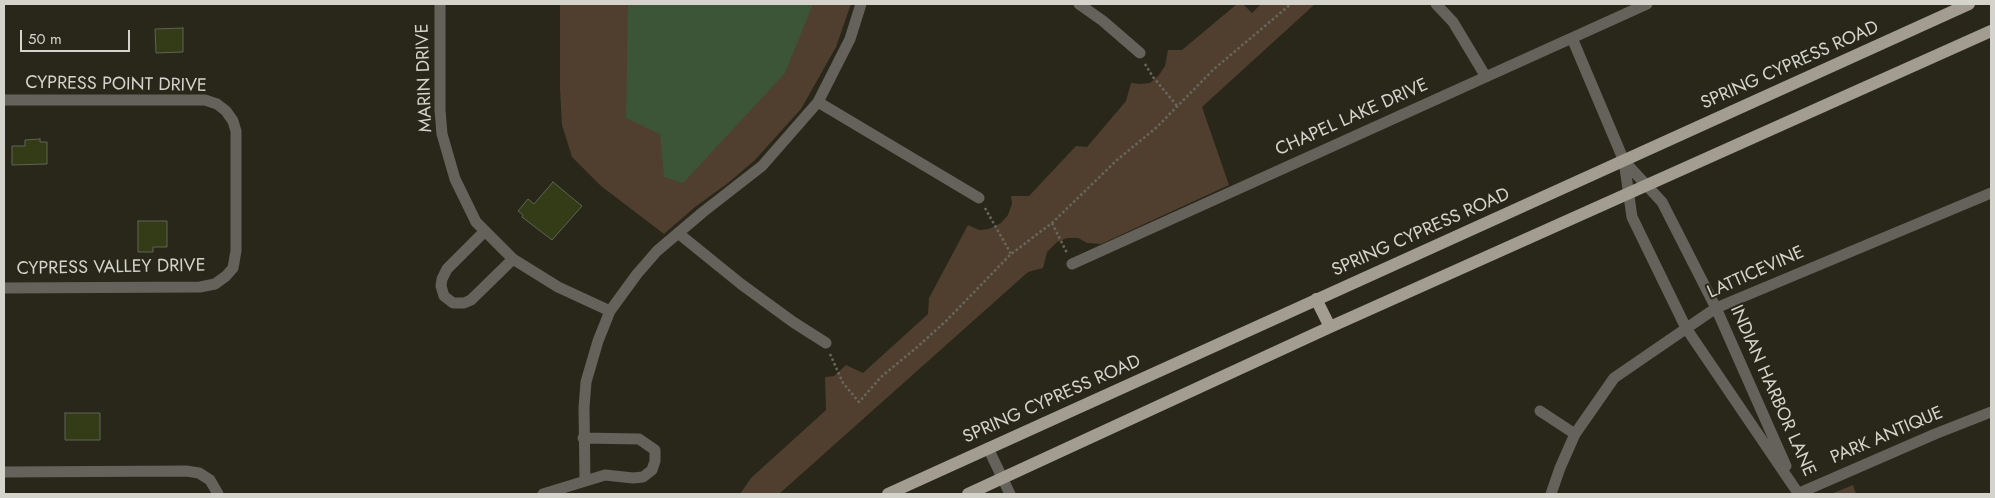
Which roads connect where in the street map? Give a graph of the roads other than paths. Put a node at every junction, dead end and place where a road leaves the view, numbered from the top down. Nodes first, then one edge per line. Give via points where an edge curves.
1 (440, 4) edge
2 (861, 4) edge
3 (1079, 4) edge
4 (1436, 4) edge
5 (1647, 4) edge
6 (1969, 4) edge
7 (1991, 31) edge
8 (1572, 38) junction
9 (1140, 53) road end
10 (1486, 77) junction
11 (4, 100) edge
12 (818, 102) junction
13 (226, 111) joint
14 (1624, 161) junction
15 (1646, 185) junction
16 (1991, 193) edge
17 (1629, 194) junction
18 (979, 198) road end
19 (485, 231) junction
20 (678, 233) junction
21 (513, 259) junction
22 (1072, 264) road end
23 (4, 288) edge
24 (1316, 299) junction
25 (1716, 308) junction
26 (610, 311) junction
27 (1330, 327) junction
28 (1686, 328) junction
29 (826, 343) road end
30 (1540, 411) dead end
31 (1991, 412) edge
32 (1575, 434) junction
33 (584, 438) junction
34 (988, 448) junction
35 (4, 472) edge
36 (1003, 478) junction
37 (585, 480) junction
38 (218, 494) edge
39 (543, 494) edge
40 (888, 494) edge
41 (968, 494) edge
42 (1010, 494) edge
43 (1551, 494) edge
44 (1797, 494) edge

1 - 19 street, MARIN DRIVE via 442,134 455,179 476,222
2 - 12 street via 850,39
3 - 9 street
4 - 10 street via 1453,22
5 - 8 street, CHAPEL LAKE DRIVE
6 - 14 main road, SPRING CYPRESS ROAD
7 - 15 main road
8 - 10 street, CHAPEL LAKE DRIVE
8 - 14 street, INDIAN HARBOR LANE
10 - 22 street, CHAPEL LAKE DRIVE
11 - 13 street, CYPRESS POINT DRIVE via 205,100
12 - 18 street
12 - 20 street via 762,166
13 - 23 street, CYPRESS VALLEY DRIVE via 236,131 236,251 232,268 226,276 215,284 200,287
14 - 15 street, INDIAN HARBOR LANE
14 - 17 street, INDIAN HARBOR LANE
14 - 24 main road, SPRING CYPRESS ROAD
15 - 17 main road
15 - 25 street, INDIAN HARBOR LANE via 1662,202
16 - 25 street, LATTICEVINE
17 - 27 main road
17 - 28 street, INDIAN HARBOR LANE via 1632,217
19 - 21 street, MARIN DRIVE
19 - 21 street via 447,269 441,286 444,296 453,303 471,300
20 - 26 street via 637,274
20 - 29 street via 741,284
21 - 26 street, MARIN DRIVE via 558,287
24 - 27 main road
24 - 34 main road, SPRING CYPRESS ROAD
25 - 28 street, LATTICEVINE
25 - 44 street, INDIAN HARBOR LANE
26 - 33 street via 586,382
27 - 36 main road
28 - 32 street, LATTICEVINE via 1614,378
28 - 44 street, INDIAN HARBOR LANE
30 - 32 street
31 - 44 street, PARK ANTIQUE
32 - 43 street, LATTICEVINE
33 - 37 street
33 - 37 street via 640,440 654,450 655,461 652,470 643,477 605,475
34 - 36 street
34 - 40 main road, SPRING CYPRESS ROAD
35 - 38 street via 186,471 210,480
36 - 41 main road
36 - 42 street
37 - 39 street

